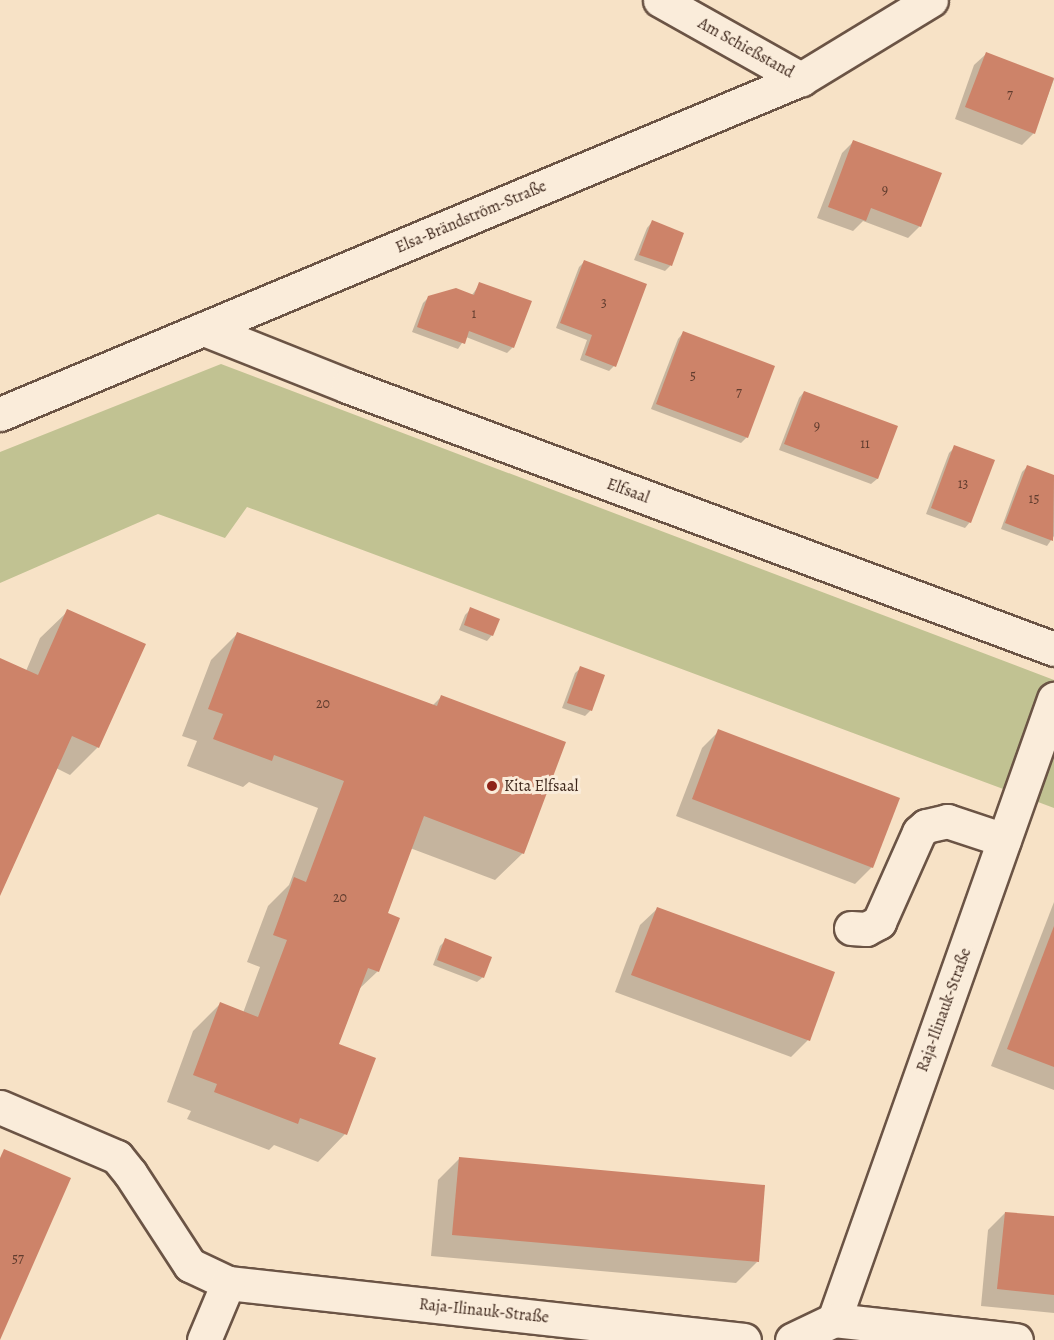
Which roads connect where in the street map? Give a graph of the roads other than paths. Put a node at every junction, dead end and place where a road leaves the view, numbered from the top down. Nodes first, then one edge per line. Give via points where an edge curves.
1 (660, 0) edge
2 (931, 0) edge
3 (801, 79) junction
4 (204, 328) junction
5 (0, 414) edge
6 (1054, 649) edge
7 (1054, 699) edge
8 (1004, 840) junction
9 (851, 928) dead end
10 (0, 1107) edge
11 (228, 1283) junction
12 (834, 1320) junction
13 (204, 1340) edge
14 (744, 1340) edge
15 (792, 1340) edge
16 (1016, 1340) edge

1 - 3 street, Am Schießstand
2 - 3 street, Elsa-Brändström-Straße
3 - 4 street, Elsa-Brändström-Straße
4 - 5 street, Elsa-Brändström-Straße
4 - 6 street, Elfsaal via 347,386
7 - 8 street, Raja-Ilinauk-Straße
8 - 9 street via 947,822 926,826 919,832 879,922 866,929
8 - 12 street, Raja-Ilinauk-Straße
10 - 11 street, Raja-Ilinauk-Straße via 117,1157 190,1265
11 - 13 street
11 - 14 street, Raja-Ilinauk-Straße
12 - 15 street
12 - 16 street

